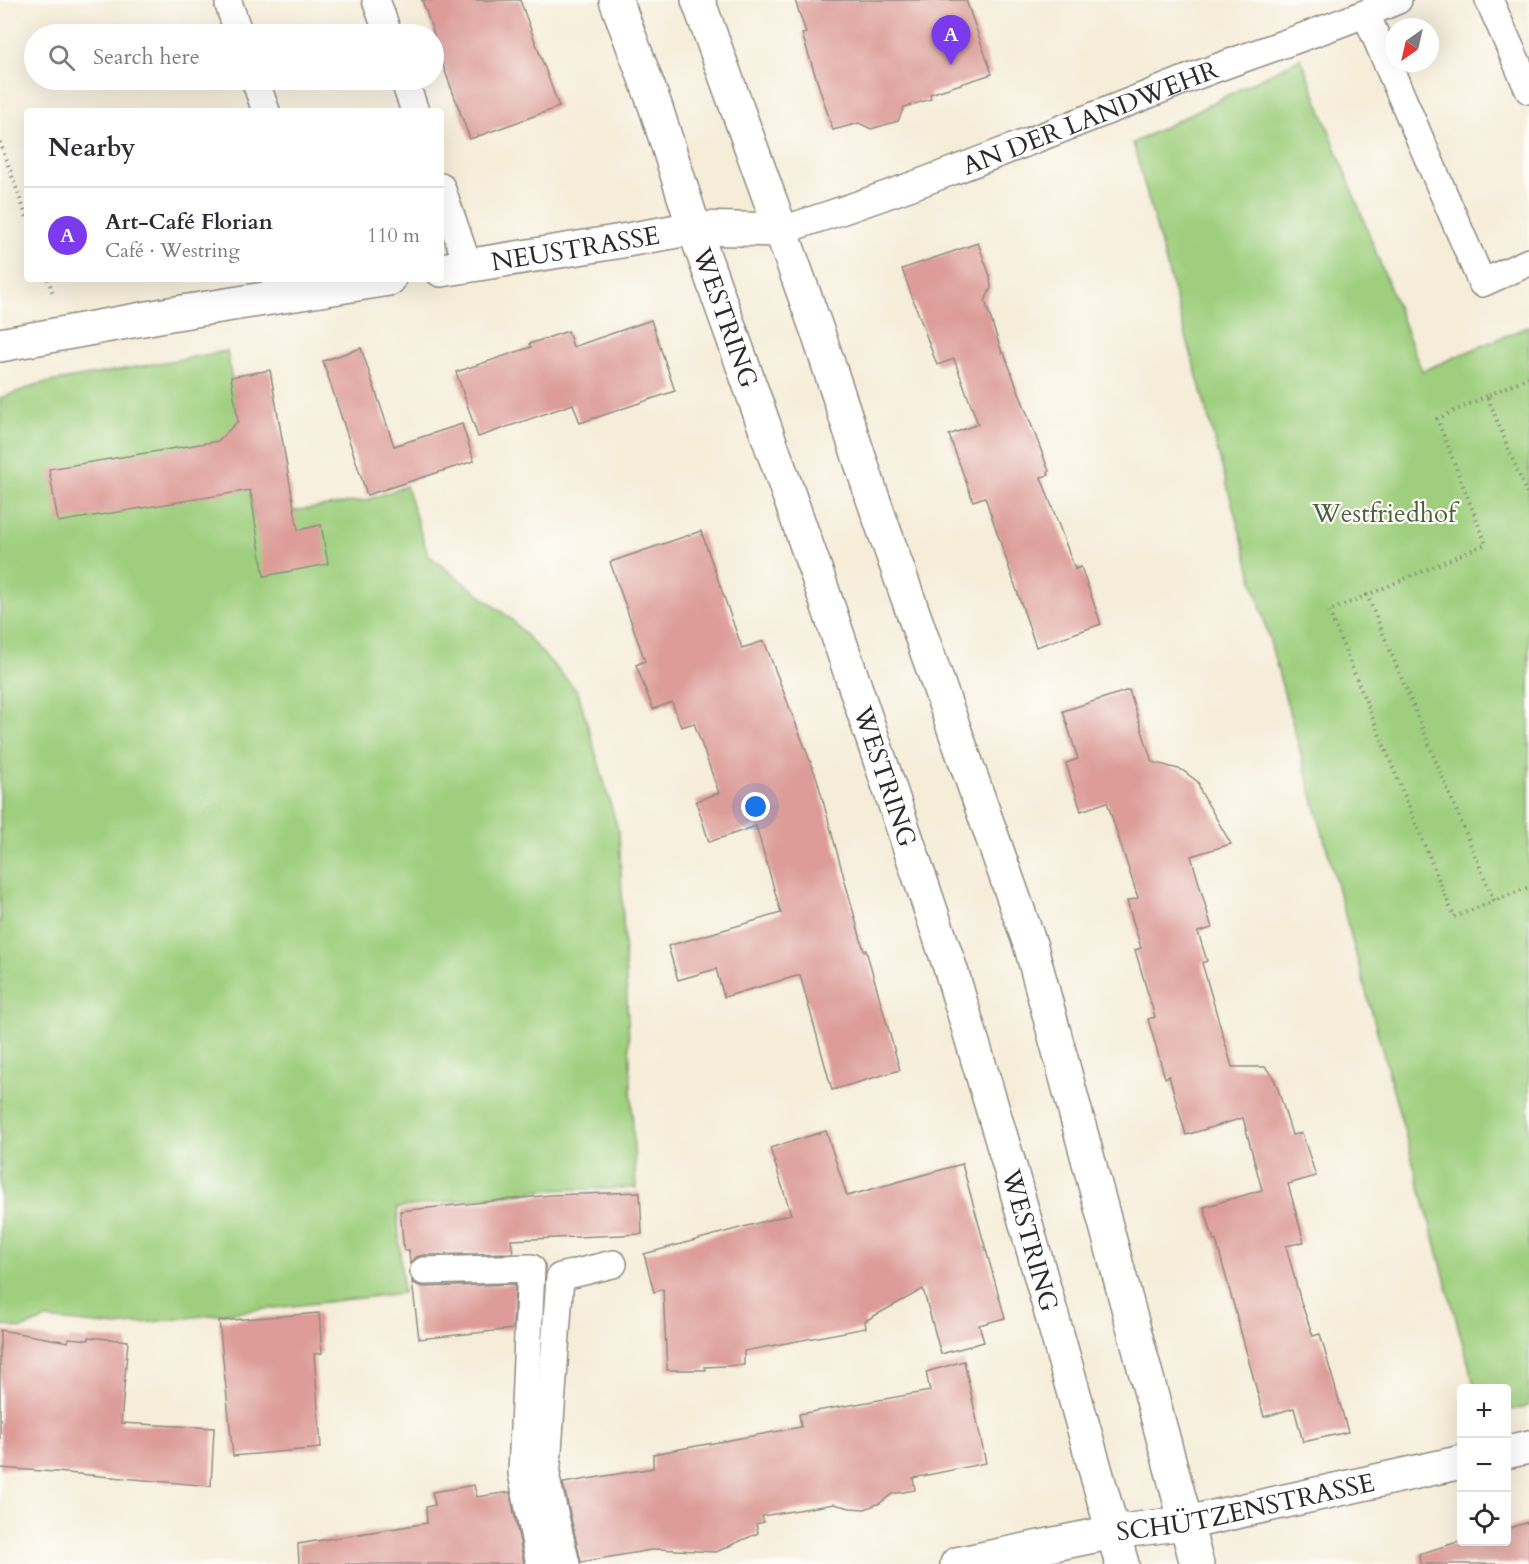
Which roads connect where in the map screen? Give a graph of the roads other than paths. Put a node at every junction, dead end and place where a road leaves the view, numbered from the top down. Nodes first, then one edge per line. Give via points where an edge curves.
1 (376, 0) edge
2 (616, 0) edge
3 (698, 0) edge
4 (1398, 0) edge
5 (1489, 0) edge
6 (228, 5) dead end
7 (1366, 14) junction
8 (235, 24) edge
9 (384, 24) edge
10 (259, 90) edge
11 (408, 90) edge
12 (1529, 90) edge
13 (265, 108) edge
14 (414, 108) edge
15 (444, 204) edge
16 (694, 228) junction
17 (782, 230) junction
18 (1529, 262) edge
19 (455, 268) edge
20 (353, 282) edge
21 (294, 287) edge
22 (0, 345) edge
23 (613, 1264) dead end
24 (424, 1272) dead end
25 (1529, 1447) edge
26 (1511, 1451) edge
27 (1457, 1463) edge
28 (1186, 1523) junction
29 (1113, 1532) junction
30 (540, 1564) edge
31 (566, 1564) edge
32 (957, 1564) edge
33 (1122, 1564) edge
34 (1197, 1564) edge

1 - 9 lane
2 - 16 main road, WESTRING
3 - 17 main road
4 - 7 lane, AN DER LANDWEHR
5 - 12 lane
6 - 8 lane
7 - 17 lane, AN DER LANDWEHR via 975,163
7 - 18 lane via 1482,283
10 - 13 lane
11 - 14 lane
15 - 19 lane
16 - 17 main road, NEUSTRASSE
16 - 19 main road, NEUSTRASSE
16 - 29 main road, WESTRING via 951,970
17 - 28 main road via 1031,947
20 - 21 main road
21 - 22 main road
23 - 31 lane via 560,1276 546,1479
24 - 30 lane via 531,1268 522,1473
25 - 26 main road
27 - 28 main road, SCHÜTZENSTRASSE
28 - 29 main road, SCHÜTZENSTRASSE
28 - 34 main road
29 - 32 main road, SCHÜTZENSTRASSE
29 - 33 main road, WESTRING

